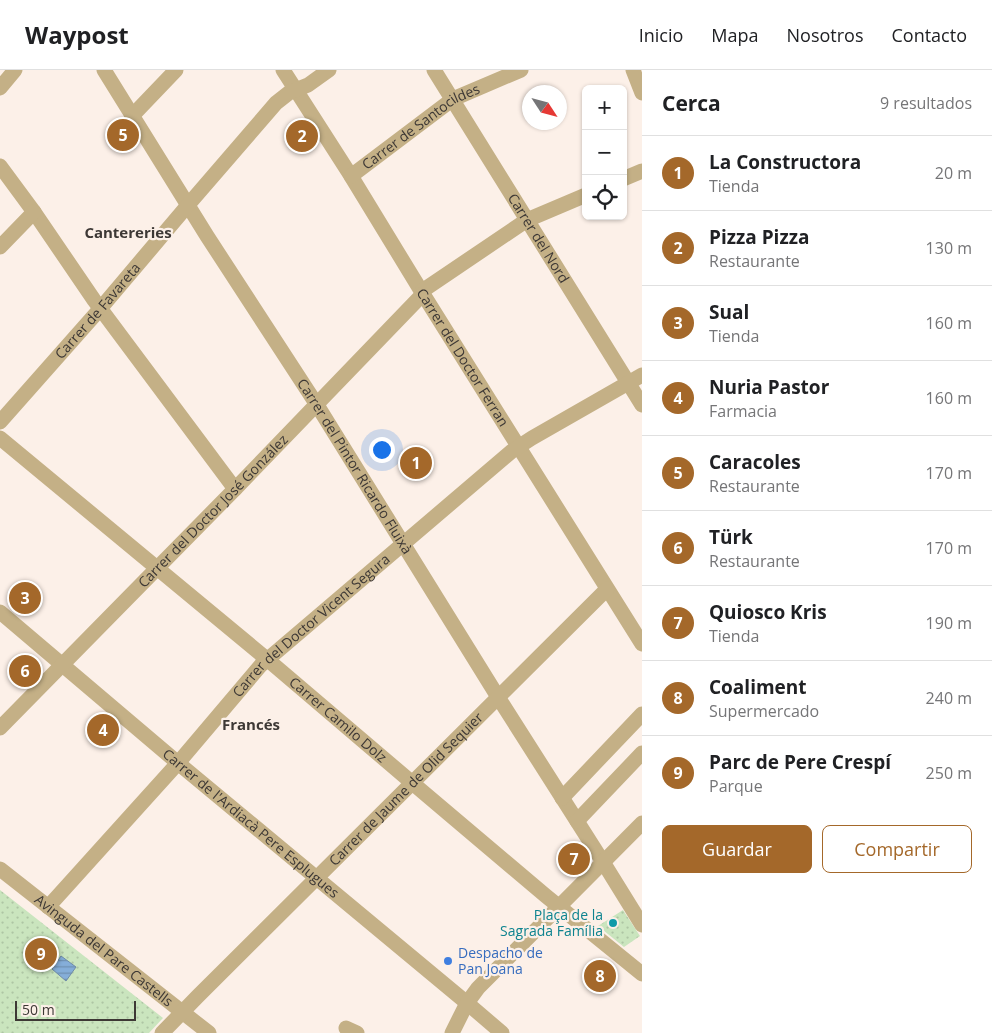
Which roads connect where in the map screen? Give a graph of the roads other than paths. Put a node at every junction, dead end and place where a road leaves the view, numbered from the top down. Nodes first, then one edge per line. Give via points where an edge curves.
1 (15, 70) edge
2 (104, 70) edge
3 (176, 70) edge
4 (283, 70) edge
5 (329, 70) edge
6 (434, 70) edge
7 (521, 70) edge
8 (633, 70) edge
9 (1, 85) edge
10 (295, 90) junction
11 (642, 93) edge
12 (453, 99) junction
13 (132, 116) junction
14 (0, 166) edge
15 (642, 171) edge
16 (351, 176) junction
17 (627, 177) edge
18 (582, 197) edge
19 (188, 204) junction
20 (34, 212) junction
21 (527, 220) junction
22 (0, 247) edge
23 (422, 293) junction
24 (100, 309) junction
25 (642, 375) edge
26 (628, 383) junction
27 (317, 405) junction
28 (642, 405) edge
29 (0, 422) edge
30 (0, 438) edge
31 (518, 446) junction
32 (234, 489) junction
33 (403, 544) junction
34 (158, 568) junction
35 (607, 589) junction
36 (0, 612) edge
37 (642, 644) edge
38 (268, 660) junction
39 (62, 664) junction
40 (498, 697) junction
41 (642, 714) edge
42 (0, 728) edge
43 (611, 746) junction
44 (642, 753) edge
45 (178, 763) junction
46 (630, 765) junction
47 (412, 783) junction
48 (562, 798) junction
49 (577, 821) junction
50 (642, 823) edge
51 (603, 862) junction
52 (0, 869) edge
53 (316, 878) junction
54 (559, 906) junction
55 (48, 907) junction
56 (642, 925) edge
57 (642, 974) edge
58 (467, 1003) junction
59 (183, 1013) junction
60 (162, 1033) edge
61 (209, 1033) edge
62 (452, 1033) edge
63 (502, 1033) edge

1 - 9 street
2 - 13 street, Carrer del Pintor Ricardo Fluixà
3 - 13 street
4 - 10 street, Carrer del Doctor Ferran
5 - 10 street, Carrer de Favareta
6 - 12 street, Carrer del Nord
7 - 12 street, Carrer de Santocildes
8 - 11 street
10 - 16 street, Carrer del Doctor Ferran
10 - 19 street, Carrer de Favareta via 276,103
12 - 16 street, Carrer de Santocildes
12 - 21 street, Carrer del Nord
13 - 19 street, Carrer del Pintor Ricardo Fluixà
14 - 20 street
15 - 17 street
16 - 23 street, Carrer del Doctor Ferran
18 - 21 street, Carrer del Doctor José González
19 - 24 street, Carrer de Favareta
19 - 27 street, Carrer del Pintor Ricardo Fluixà
20 - 22 street
20 - 24 street
21 - 23 street, Carrer del Doctor José González
21 - 26 street, Carrer del Nord
23 - 27 street, Carrer del Doctor José González
23 - 31 street, Carrer del Doctor Ferran
24 - 29 street, Carrer de Favareta
24 - 32 street
25 - 26 street, Carrer del Doctor Vicent Segura
26 - 28 street, Carrer del Nord
26 - 31 street, Carrer del Doctor Vicent Segura
27 - 32 street, Carrer del Doctor José González
27 - 33 street, Carrer del Pintor Ricardo Fluixà
30 - 34 street, Carrer Camilo Dolz
31 - 33 street, Carrer del Doctor Vicent Segura
31 - 35 street, Carrer del Doctor Ferran
32 - 34 street, Carrer del Doctor José González
33 - 38 street, Carrer del Doctor Vicent Segura
33 - 40 street, Carrer del Pintor Ricardo Fluixà
34 - 38 street, Carrer Camilo Dolz
34 - 39 street, Carrer del Doctor José González
35 - 37 street, Carrer del Doctor Ferran
35 - 40 street, Carrer de Jaume de Olid Sequier
36 - 39 street, Carrer de l'Ardiacà Pere Esplugues
38 - 45 street, Carrer del Doctor Vicent Segura
38 - 47 street, Carrer Camilo Dolz
39 - 42 street, Carrer del Doctor José González
39 - 45 street, Carrer de l'Ardiacà Pere Esplugues
40 - 47 street, Carrer de Jaume de Olid Sequier
40 - 48 street, Carrer del Pintor Ricardo Fluixà
41 - 43 street
43 - 46 street
43 - 48 street
44 - 46 street
45 - 53 street, Carrer de l'Ardiacà Pere Esplugues
45 - 55 street, Carrer del Doctor Vicent Segura
46 - 49 street
47 - 53 street, Carrer de Jaume de Olid Sequier
47 - 54 street, Carrer Camilo Dolz
48 - 49 street, Carrer del Pintor Ricardo Fluixà
49 - 51 street, Carrer del Pintor Ricardo Fluixà
50 - 51 street
51 - 54 street
51 - 56 street
52 - 55 street, Avinguda del Pare Castells
53 - 58 street, Carrer de l'Ardiacà Pere Esplugues
53 - 59 street, Carrer de Jaume de Olid Sequier
54 - 57 street
54 - 58 street
55 - 59 street, Avinguda del Pare Castells
58 - 62 street
58 - 63 street, Carrer de l'Ardiacà Pere Esplugues
59 - 60 street, Carrer de Jaume de Olid Sequier
59 - 61 street, Avinguda del Pare Castells

